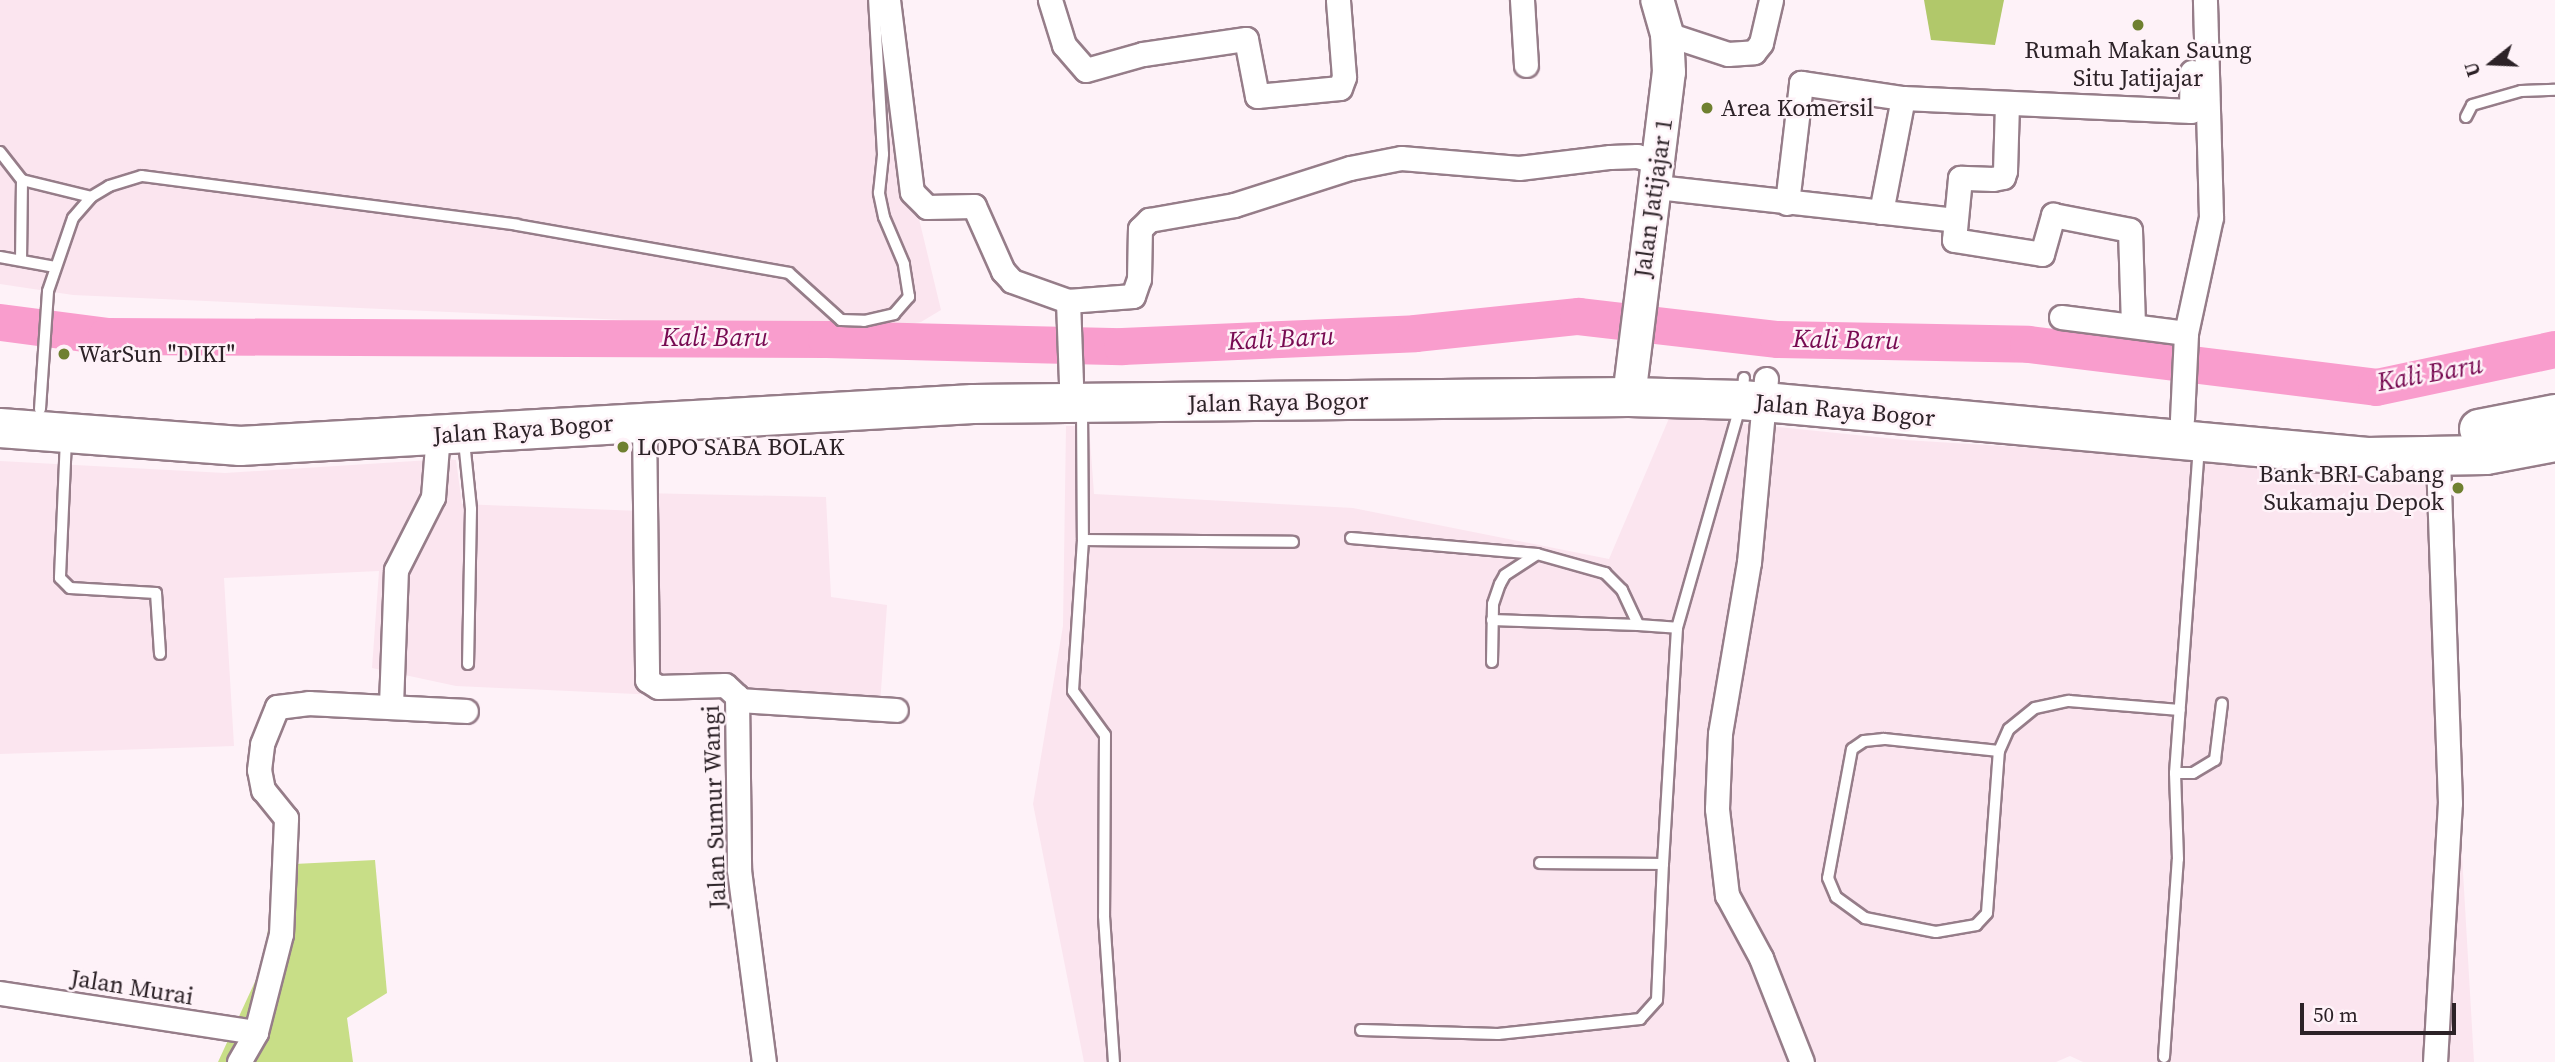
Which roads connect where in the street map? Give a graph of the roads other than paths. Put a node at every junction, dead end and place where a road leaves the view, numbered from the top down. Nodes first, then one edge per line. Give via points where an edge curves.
1 (874, 0) edge
2 (888, 0) edge
3 (1050, 0) edge
4 (1338, 0) edge
5 (1522, 0) edge
6 (1657, 0) edge
7 (1772, 0) edge
8 (2205, 0) edge
9 (1667, 34) junction
10 (1526, 65) dead end
11 (2192, 72) dead end
12 (2555, 90) edge
13 (1903, 98) junction
14 (2007, 104) junction
15 (2466, 117) dead end
16 (0, 152) edge
17 (1659, 175) junction
18 (22, 180) junction
19 (91, 197) junction
20 (1787, 203) junction
21 (1881, 212) junction
22 (1955, 220) junction
23 (0, 257) edge
24 (21, 260) junction
25 (55, 267) junction
26 (1068, 303) junction
27 (2062, 317) dead end
28 (2133, 323) junction
29 (2186, 343) junction
30 (1631, 373) junction
31 (1075, 383) junction
32 (1754, 390) junction
33 (0, 404) edge
34 (40, 409) junction
35 (2555, 414) edge
36 (644, 422) junction
37 (0, 428) edge
38 (2190, 431) junction
39 (450, 433) junction
40 (66, 436) junction
41 (2555, 442) edge
42 (2438, 458) junction
43 (1351, 538) dead end
44 (1083, 540) junction
45 (1293, 542) dead end
46 (1537, 554) junction
47 (1492, 620) junction
48 (1638, 625) junction
49 (1677, 628) junction
50 (160, 654) dead end
51 (1492, 662) dead end
52 (468, 664) dead end
53 (738, 700) junction
54 (2222, 703) dead end
55 (391, 705) junction
56 (896, 710) dead end
57 (2180, 710) junction
58 (466, 711) dead end
59 (1999, 751) junction
60 (2175, 773) junction
61 (1540, 863) dead end
62 (1663, 864) junction
63 (0, 993) edge
64 (1361, 1030) dead end
65 (256, 1032) junction
66 (2164, 1057) dead end
67 (239, 1062) edge
68 (764, 1062) edge
69 (1114, 1062) edge
70 (1802, 1062) edge
71 (2435, 1062) edge

1 - 19 lane via 883,154 879,192 904,264 909,297 894,314 878,319 841,320 789,273 517,225 155,175 116,183
2 - 26 street via 912,192 927,207 974,206 1003,271 1012,281
3 - 4 street via 1064,45 1082,68 1246,39 1257,96 1340,88 1344,78
5 - 10 street
6 - 9 street, Jalan Jatijajar 1
7 - 9 street via 1761,43 1754,52 1728,54
8 - 29 street via 2211,217
9 - 17 street, Jalan Jatijajar 1
11 - 14 street via 2191,111
12 - 15 lane via 2521,91 2472,105
13 - 14 street
13 - 20 street via 1801,83
13 - 21 street
14 - 22 street via 2003,177 1960,178
16 - 18 lane
17 - 20 street
17 - 26 street via 1637,156 1519,168 1401,158 1350,168 1234,205 1149,220 1140,229 1139,279 1133,296
17 - 30 street, Jalan Jatijajar 1
18 - 19 lane
18 - 24 lane
19 - 25 lane via 72,218
20 - 21 street
21 - 22 street
22 - 28 street via 1954,240 2039,254 2045,251 2053,215 2130,230
23 - 24 lane
24 - 25 lane
25 - 34 lane via 48,298
26 - 31 street
27 - 28 street
28 - 29 street
29 - 38 street via 2183,382
30 - 31 highway, Jalan Raya Bogor
30 - 32 highway, Jalan Raya Bogor
31 - 34 highway, Jalan Raya Bogor via 790,391 241,421
31 - 36 highway, Jalan Raya Bogor via 959,404
31 - 44 lane
32 - 38 highway, Jalan Raya Bogor
32 - 49 lane
32 - 70 street via 1749,562 1720,734 1717,808 1727,895 1777,995
33 - 34 highway, Jalan Raya Bogor
35 - 38 highway, Jalan Raya Bogor via 2439,432
36 - 39 highway, Jalan Raya Bogor
36 - 53 street, Jalan Sumur Wangi via 647,680 658,687 725,685
37 - 40 highway, Jalan Raya Bogor
38 - 42 highway, Jalan Raya Bogor via 2367,457
38 - 57 lane
39 - 40 highway, Jalan Raya Bogor via 240,446
39 - 52 lane via 471,509
39 - 55 street via 433,497 396,570
40 - 50 lane via 60,578 70,588 156,593
41 - 42 highway, Jalan Raya Bogor
42 - 71 street via 2450,803
43 - 46 lane
44 - 45 lane
44 - 69 lane via 1073,691 1075,700 1105,733 1104,916
46 - 47 lane via 1504,575
46 - 48 lane via 1605,573 1622,590
47 - 48 lane
47 - 51 lane
48 - 49 lane
49 - 62 lane
53 - 56 street
53 - 68 street, Jalan Sumur Wangi via 739,870
54 - 60 lane via 2215,760 2193,773
55 - 58 street
55 - 65 street via 277,707 262,744 259,770 263,790 286,818 283,907 281,934
57 - 59 lane via 2069,701 2035,708 2009,729
57 - 60 lane
59 - 59 lane via 1884,738 1864,741 1852,749 1828,878 1836,897 1865,918 1936,932 1982,921 1987,913
60 - 66 lane via 2178,859
61 - 62 lane
62 - 64 lane via 1657,1000 1640,1019 1498,1034
63 - 65 street, Jalan Murai
65 - 67 street

